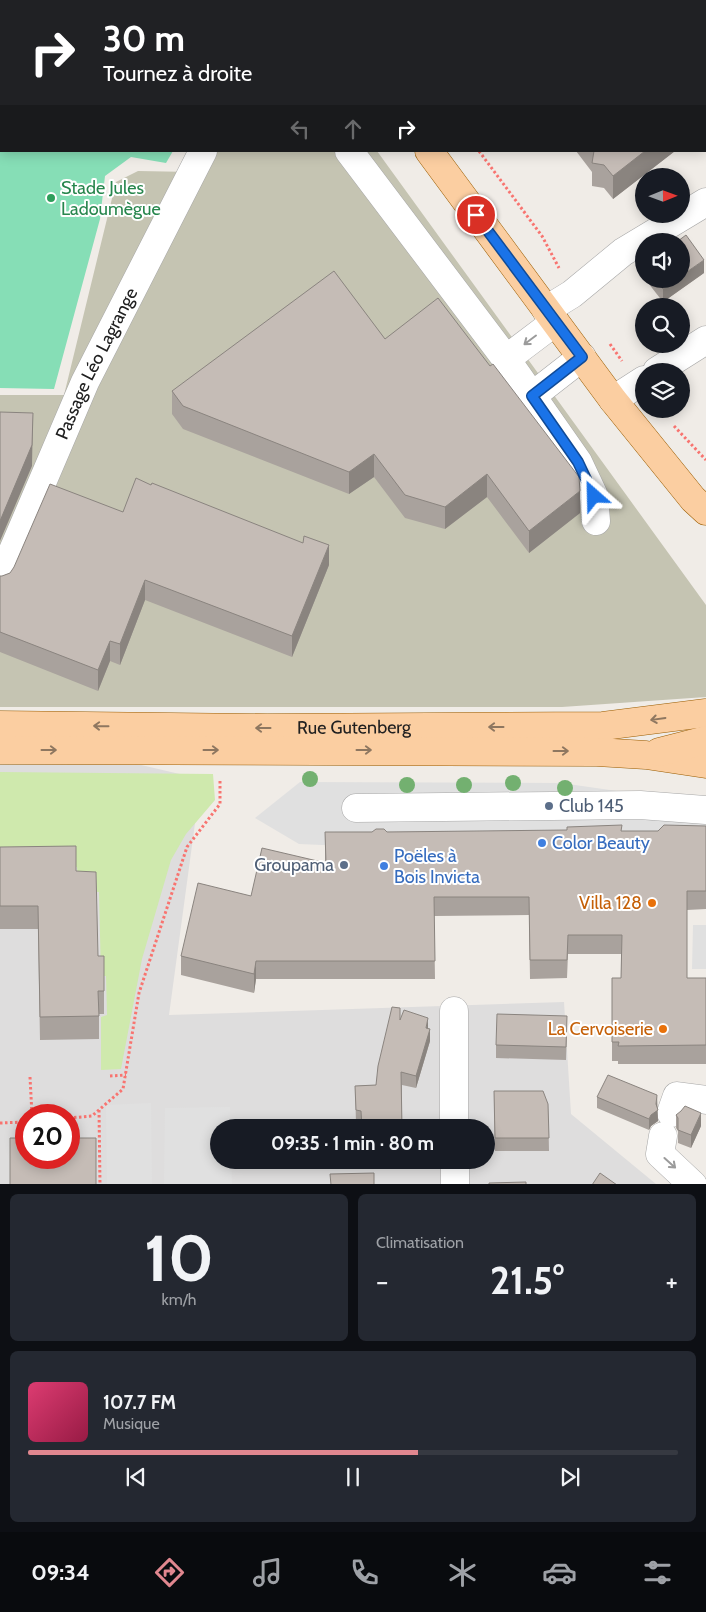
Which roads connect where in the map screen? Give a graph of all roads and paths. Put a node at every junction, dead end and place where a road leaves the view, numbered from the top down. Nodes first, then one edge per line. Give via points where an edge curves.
1 (202, 152) edge
2 (350, 152) edge
3 (429, 152) edge
4 (706, 202) edge
5 (551, 316) junction
6 (706, 340) edge
7 (582, 357) junction
8 (506, 359) junction
9 (670, 363) edge
10 (635, 386) edge
11 (532, 396) junction
12 (613, 400) junction
13 (669, 421) dead end
14 (706, 460) edge
15 (699, 505) edge
16 (596, 521) dead end
17 (706, 529) edge
18 (0, 581) edge
19 (706, 713) edge
20 (0, 725) edge
21 (706, 740) edge
22 (0, 750) edge
23 (221, 750) junction
24 (646, 755) junction
25 (706, 764) edge
26 (356, 808) dead end
27 (706, 810) edge
28 (454, 1011) dead end
29 (126, 1075) junction
30 (110, 1076) dead end
31 (30, 1078) dead end
32 (706, 1100) edge
33 (31, 1104) edge
34 (99, 1109) junction
35 (80, 1117) edge
36 (454, 1119) edge
37 (15, 1122) edge
38 (0, 1123) edge
39 (455, 1169) edge
40 (100, 1184) edge
41 (455, 1184) edge
42 (693, 1184) edge

1 - 18 street, Passage Léo Lagrange via 85,382
2 - 8 street
3 - 5 main road
4 - 5 street via 622,252
5 - 7 main road
5 -> 8 street
6 - 9 street
7 - 11 street
7 - 12 main road
8 - 11 street
10 - 12 street
11 - 16 street via 578,462 594,496
12 - 15 main road
13 - 14 path
15 - 17 main road
19 -> 20 main road, Rue Gutenberg via 603,726 257,728
21 - 24 main road, Rue Gutenberg
22 -> 23 main road, Rue Gutenberg
23 -> 24 main road, Rue Gutenberg
23 - 29 path via 220,804 187,847 139,993
24 - 25 main road, Rue Gutenberg
26 - 27 street via 640,805
28 - 36 street
29 - 30 path
29 - 34 path via 123,1089
31 - 33 path
32 -> 42 street via 677,1096 660,1154
34 - 35 path via 92,1116
34 - 40 path
37 - 38 path
39 - 41 street

